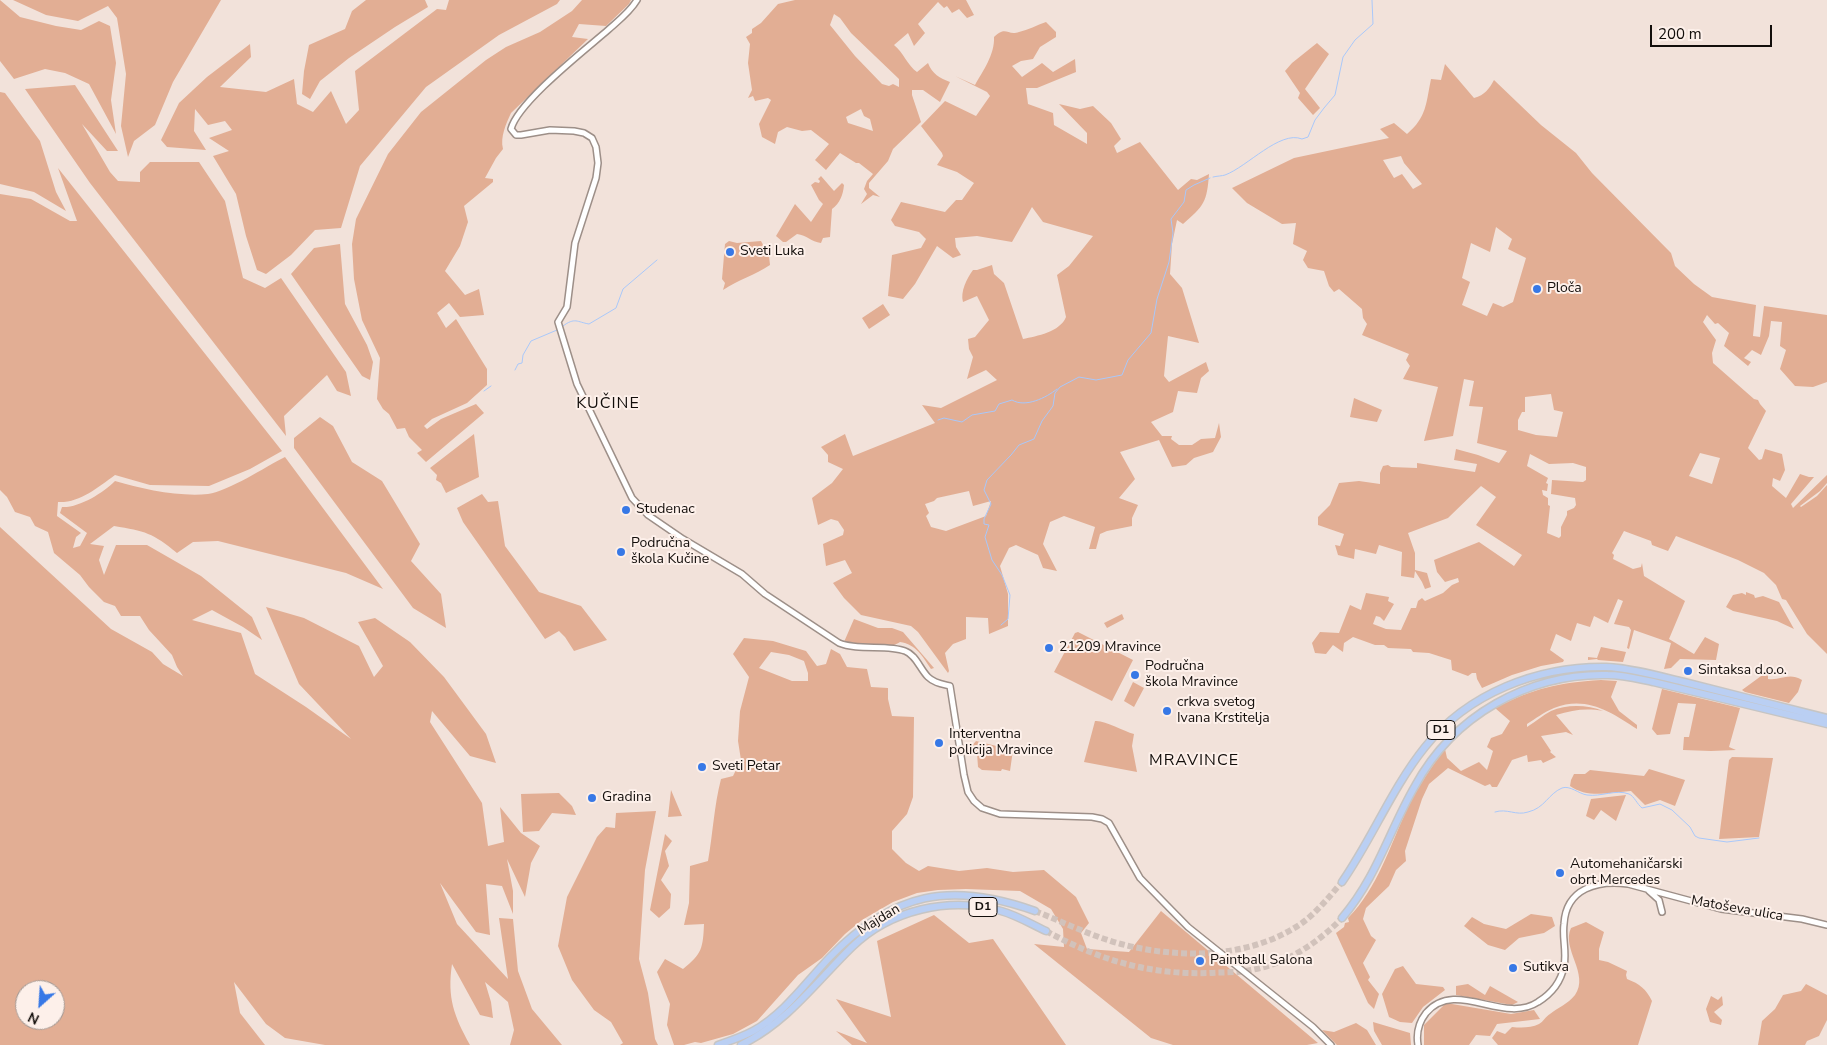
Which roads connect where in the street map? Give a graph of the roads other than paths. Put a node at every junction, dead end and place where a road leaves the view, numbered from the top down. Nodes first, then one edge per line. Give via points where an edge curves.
1 (637, 0) edge
2 (1672, 679) junction
3 (1696, 680) dead end
4 (1738, 690) dead end
5 (1753, 699) junction
6 (1827, 718) edge
7 (1827, 724) edge
8 (1342, 882) tunnel mouth
9 (1647, 889) junction
10 (1035, 911) tunnel mouth
11 (1662, 912) dead end
12 (1342, 918) tunnel mouth
13 (1827, 925) edge
14 (1046, 931) tunnel mouth
15 (718, 1045) edge
16 (741, 1045) edge
17 (1331, 1045) edge
18 (1418, 1045) edge

1 - 17 main road via 623,17 535,95 512,125 513,132 521,136 550,130 584,134 592,138 596,147 596,178 575,243 566,307 558,322 577,384 632,498 648,515 742,574 821,633 844,645 903,650 913,655 929,678 950,686 968,792 974,801 982,808 1000,814 1102,819 1113,828 1140,878 1188,927
2 - 3 highway
2 - 5 highway, D1
2 - 8 highway, D1 via 1607,667 1561,670 1525,679 1477,701 1453,718 1426,746
4 - 5 highway
5 - 6 highway, D1
7 - 12 highway, D1 via 1624,676 1566,678 1533,686 1494,704 1465,724 1436,752 1415,784 1367,884
9 - 11 main road via 1659,900
9 - 13 main road, Matoševa ulica via 1721,909
9 - 18 main road, Matoševa ulica via 1615,882 1586,888 1568,907 1564,924 1564,966 1558,982 1544,998 1526,1008 1505,1009 1460,999 1442,1002 1428,1011 1420,1022
10 - 15 highway, Majdan / D1 via 995,899 953,895 929,897 881,915 847,940 766,1022
14 - 16 highway, Majdan / D1 via 1002,911 984,907 957,905 917,910 875,929 852,947 772,1028

